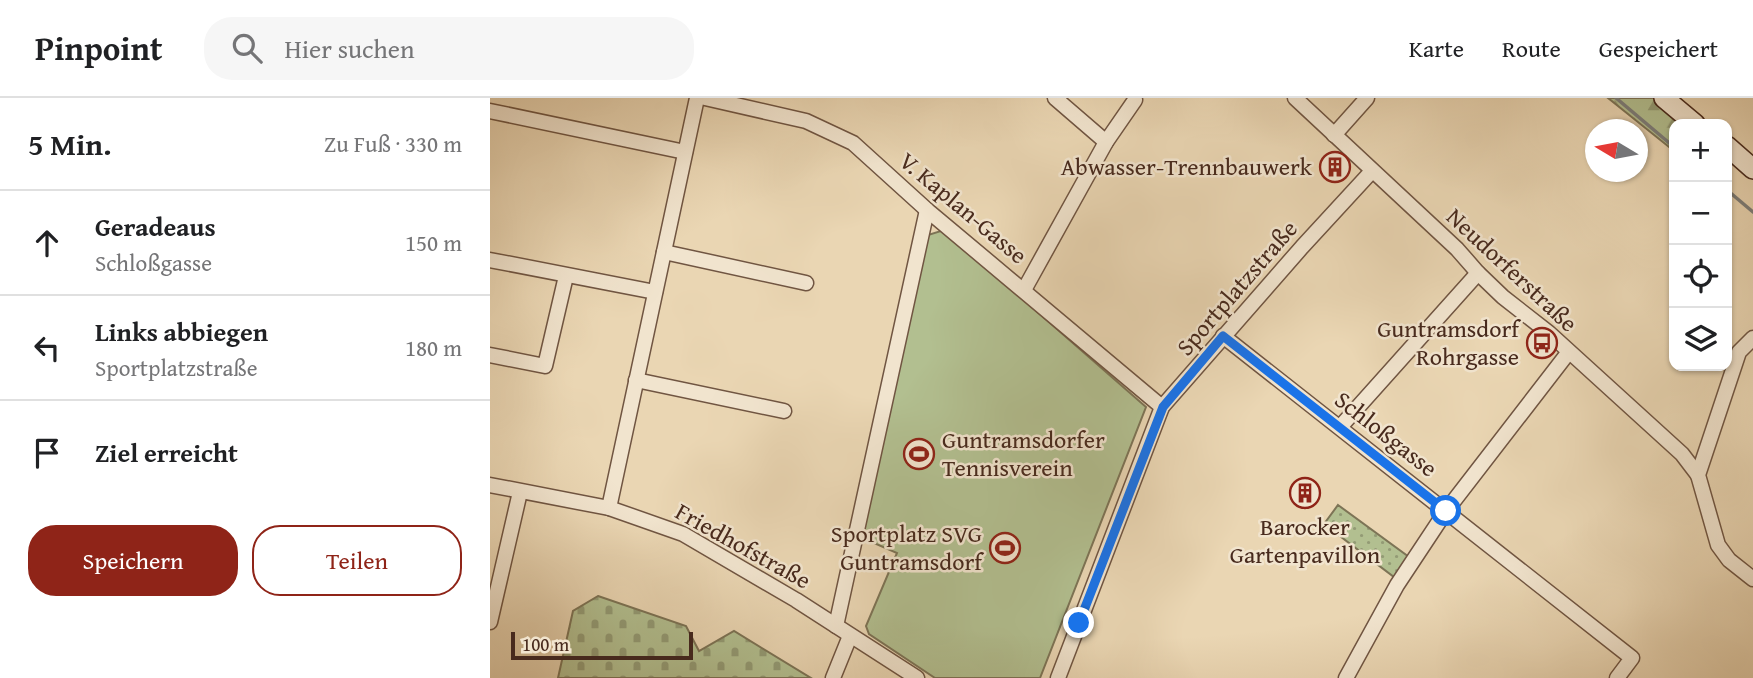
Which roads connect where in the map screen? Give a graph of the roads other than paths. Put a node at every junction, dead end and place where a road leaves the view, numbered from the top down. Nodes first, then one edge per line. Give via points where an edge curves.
1 (697, 98) edge
2 (705, 98) edge
3 (1055, 98) edge
4 (1295, 98) edge
5 (1367, 98) edge
6 (1664, 98) edge
7 (1680, 98) edge
8 (1135, 100) edge
9 (490, 111) edge
10 (1689, 119) edge
11 (1703, 119) edge
12 (1334, 135) junction
13 (1106, 142) junction
14 (1732, 150) edge
15 (685, 152) junction
16 (1753, 169) edge
17 (1372, 171) junction
18 (927, 210) junction
19 (664, 252) junction
20 (490, 260) edge
21 (1478, 273) junction
22 (566, 276) junction
23 (806, 283) dead end
24 (1024, 290) junction
25 (655, 292) junction
26 (1223, 336) junction
27 (1753, 338) edge
28 (1568, 353) junction
29 (490, 355) edge
30 (636, 380) junction
31 (1163, 407) junction
32 (784, 411) dead end
33 (1340, 426) junction
34 (1698, 475) junction
35 (490, 485) edge
36 (520, 492) junction
37 (609, 508) junction
38 (1446, 511) junction
39 (1753, 579) edge
40 (490, 622) edge
41 (835, 626) junction
42 (850, 636) junction
43 (833, 678) edge
44 (917, 678) edge
45 (1058, 678) edge
46 (1346, 678) edge
47 (1617, 678) edge

1 - 15 street
2 - 18 street, V. Kaplan-Gasse via 806,121 853,143
3 - 13 street
4 - 12 street, Neudorferstraße
5 - 12 street
6 - 10 street
7 - 11 street
8 - 13 street
9 - 15 street
12 - 17 street, Neudorferstraße
13 - 24 street
14 - 16 street
15 - 19 street
17 - 21 street, Neudorferstraße
17 - 26 street, Sportplatzstraße
18 - 24 street, V. Kaplan-Gasse
18 - 41 street
19 - 23 street
19 - 25 street
20 - 22 street
21 - 28 street, Neudorferstraße
21 - 33 street
22 - 25 street
22 - 29 street via 545,366
24 - 31 street, V. Kaplan-Gasse
25 - 30 street
26 - 31 street, Sportplatzstraße
26 - 33 street, Schloßgasse
27 - 34 street via 1739,352
28 - 34 street, Neudorferstraße via 1682,454
28 - 38 street
30 - 32 street
30 - 37 street
31 - 45 street, Sportplatzstraße
33 - 38 street, Schloßgasse
34 - 39 street via 1718,545
35 - 36 street, Friedhofstraße
36 - 37 street, Friedhofstraße
36 - 40 street
37 - 41 street, Friedhofstraße via 683,534
38 - 46 street via 1396,585
38 - 47 street, Schloßgasse via 1632,658
41 - 42 street, Friedhofstraße
42 - 43 street
42 - 44 street, Friedhofstraße

